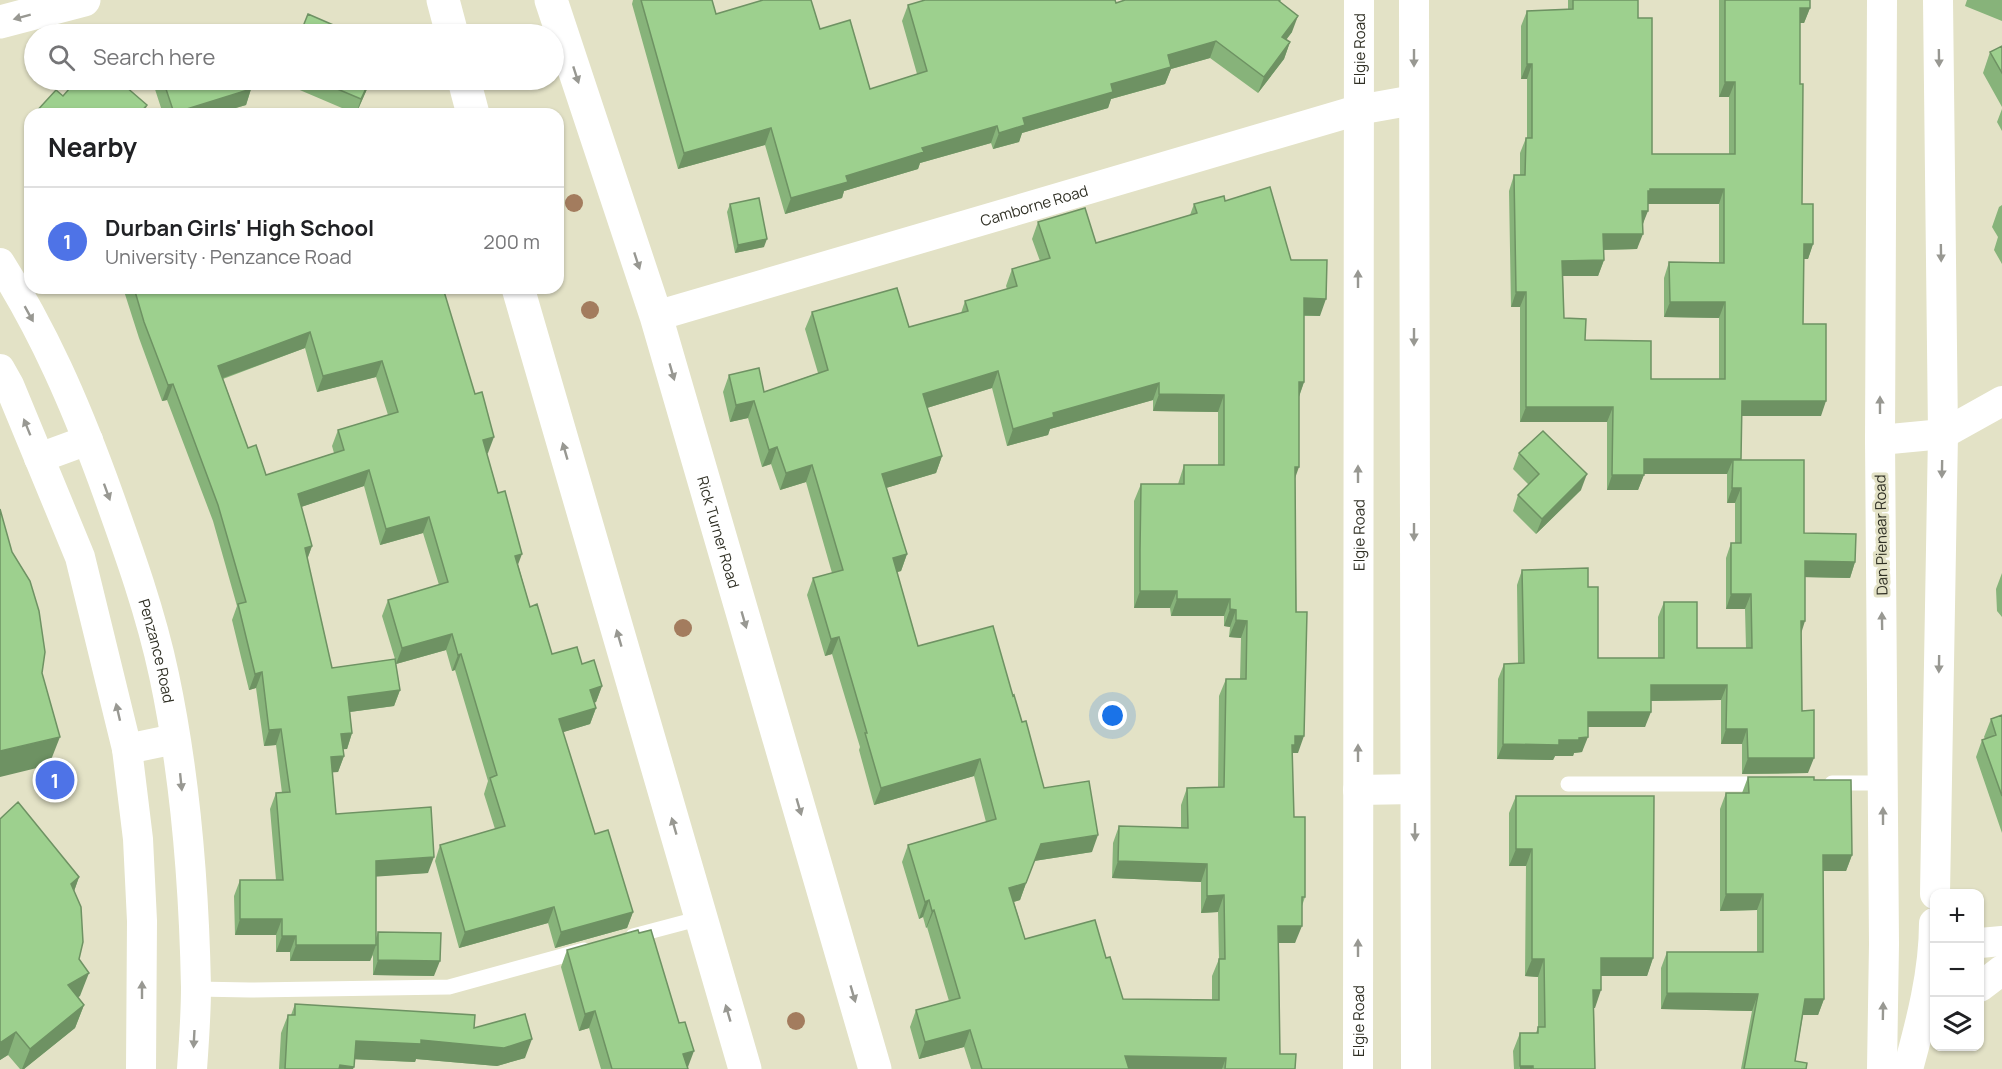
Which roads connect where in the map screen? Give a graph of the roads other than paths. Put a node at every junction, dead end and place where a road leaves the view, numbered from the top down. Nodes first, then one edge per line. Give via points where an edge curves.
1 (84, 0) edge
2 (443, 0) edge
3 (551, 0) edge
4 (1359, 0) edge
5 (1414, 0) edge
6 (1882, 0) edge
7 (1938, 0) edge
8 (0, 22) edge
9 (449, 24) edge
10 (559, 24) edge
11 (564, 39) edge
12 (466, 90) edge
13 (1414, 100) junction
14 (471, 108) edge
15 (1358, 110) junction
16 (0, 263) edge
17 (520, 294) edge
18 (656, 316) junction
19 (0, 369) edge
20 (2002, 401) edge
21 (1943, 434) junction
22 (88, 440) junction
23 (1880, 440) junction
24 (39, 458) junction
25 (175, 739) junction
26 (127, 749) junction
27 (1778, 783) edge
28 (1813, 783) edge
29 (1883, 783) junction
30 (1568, 784) dead end
31 (1415, 789) junction
32 (1358, 790) junction
33 (1935, 889) edge
34 (701, 918) junction
35 (621, 940) edge
36 (2002, 941) edge
37 (1984, 943) edge
38 (1884, 944) junction
39 (598, 946) edge
40 (1930, 946) edge
41 (2002, 970) edge
42 (1984, 984) edge
43 (196, 989) junction
44 (1930, 990) edge
45 (1927, 1023) edge
46 (141, 1069) edge
47 (192, 1069) edge
48 (745, 1069) edge
49 (875, 1069) edge
50 (1358, 1069) edge
51 (1416, 1069) edge
52 (1882, 1069) edge
53 (1908, 1069) edge

1 -> 8 main road
2 - 9 main road
3 -> 10 main road, Rick Turner Road
4 - 15 street, Elgie Road
5 -> 13 street
23 -> 6 street, Dan Pienaar Road
7 -> 21 street
11 -> 18 main road, Rick Turner Road
12 - 14 main road
13 - 15 street, Camborne Road
13 -> 31 street
15 - 18 street, Camborne Road
32 -> 15 street, Elgie Road
16 -> 22 street, Penzance Road via 52,355
34 -> 17 main road
18 -> 49 main road, Rick Turner Road
24 -> 19 street
20 - 21 street
21 - 23 street
21 -> 33 street
22 - 24 street
22 -> 25 street, Penzance Road via 136,569 164,675
29 -> 23 street, Dan Pienaar Road
26 -> 24 street via 80,557
25 - 26 street
25 -> 43 street, Penzance Road via 190,864
46 -> 26 street via 142,921 138,839
27 - 30 lane
28 - 29 lane
38 -> 29 street, Dan Pienaar Road
31 - 32 street
31 -> 51 street
50 -> 32 street, Elgie Road
34 - 35 lane
48 -> 34 main road
36 - 37 street
38 - 40 street
52 -> 38 street, Dan Pienaar Road
39 - 43 lane via 449,987
41 - 42 street
43 -> 47 street, Penzance Road
44 - 45 street
45 - 53 street

